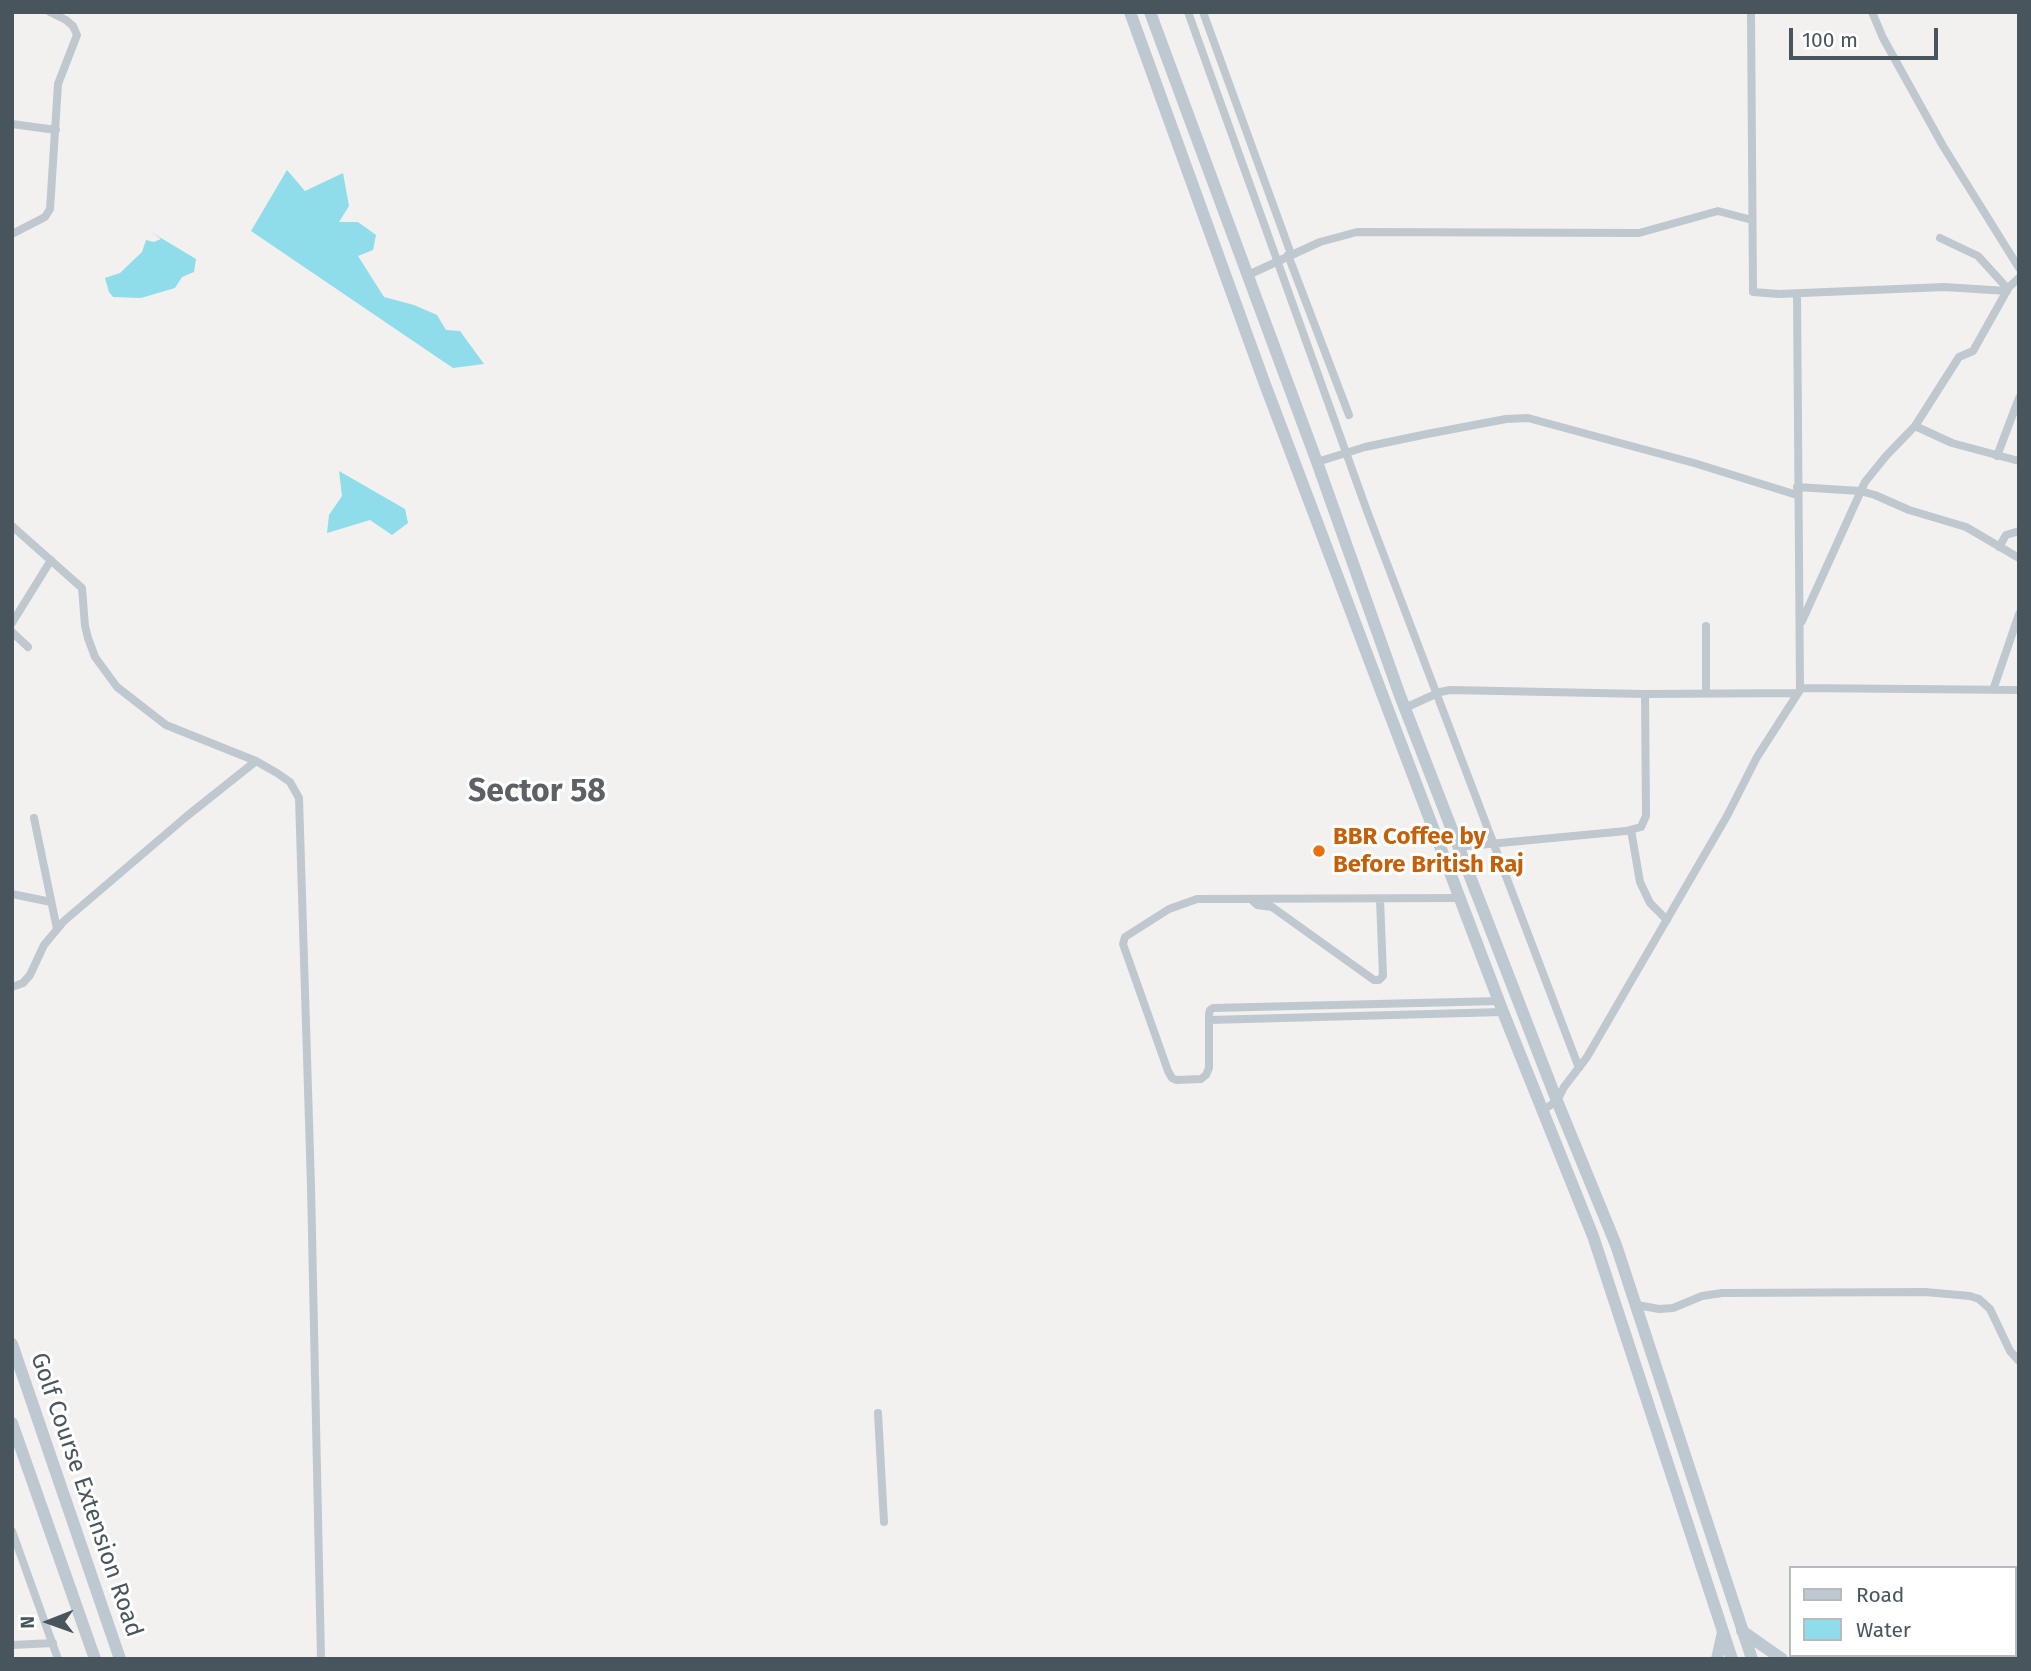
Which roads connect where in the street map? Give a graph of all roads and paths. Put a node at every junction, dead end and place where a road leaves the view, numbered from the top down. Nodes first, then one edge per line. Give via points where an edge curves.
1 (50, 12) edge
2 (1130, 12) edge
3 (1150, 12) edge
4 (1188, 12) edge
5 (1203, 12) edge
6 (1751, 12) edge
7 (1872, 12) edge
8 (12, 124) edge
9 (56, 130) junction
10 (1752, 220) junction
11 (12, 234) edge
12 (1940, 238) dead end
13 (1290, 254) junction
14 (1277, 260) junction
15 (2019, 268) edge
16 (1248, 275) junction
17 (2019, 278) edge
18 (2007, 290) junction
19 (1797, 294) junction
20 (2019, 398) edge
21 (1349, 415) dead end
22 (1915, 426) junction
23 (1346, 452) junction
24 (1997, 456) junction
25 (2019, 461) edge
26 (1317, 462) junction
27 (1797, 491) junction
28 (1860, 491) junction
29 (12, 526) edge
30 (2019, 531) edge
31 (1999, 547) junction
32 (2019, 558) edge
33 (51, 560) junction
34 (2019, 614) edge
35 (1801, 623) junction
36 (12, 624) edge
37 (1706, 626) dead end
38 (12, 632) edge
39 (28, 647) dead end
40 (1799, 690) junction
41 (1993, 690) junction
42 (2019, 690) edge
43 (1706, 693) junction
44 (1436, 694) junction
45 (1645, 694) junction
46 (1405, 708) junction
47 (256, 761) junction
48 (34, 818) dead end
49 (1631, 830) junction
50 (1493, 844) junction
51 (1458, 847) junction
52 (12, 894) edge
53 (1460, 898) junction
54 (1380, 899) junction
55 (1252, 900) junction
56 (51, 902) junction
57 (1667, 920) junction
58 (57, 929) junction
59 (12, 987) edge
60 (1322, 1006) junction
61 (1273, 1007) junction
62 (1501, 1007) junction
63 (1388, 1009) junction
64 (1323, 1017) junction
65 (1273, 1018) junction
66 (1209, 1020) junction
67 (1579, 1068) junction
68 (1557, 1101) junction
69 (1543, 1110) junction
70 (1637, 1305) junction
71 (12, 1344) edge
72 (2019, 1361) edge
73 (878, 1413) dead end
74 (12, 1423) edge
75 (884, 1522) dead end
76 (12, 1531) edge
77 (14, 1544) edge
78 (1723, 1631) junction
79 (1742, 1631) junction
80 (53, 1643) junction
81 (12, 1645) edge
82 (58, 1659) edge
83 (95, 1659) edge
84 (120, 1659) edge
85 (321, 1659) edge
86 (1717, 1659) edge
87 (1732, 1659) edge
88 (1752, 1659) edge
89 (1782, 1659) edge

1 - 9 street via 65,20 77,35 58,84
2 - 53 street
3 - 16 street
4 - 14 street
5 - 13 street
6 - 10 street
7 - 15 street via 1943,146
8 - 9 street
9 - 11 street via 49,213
10 - 13 street via 1718,211 1639,233 1357,232
10 - 19 street via 1754,292
12 - 18 street via 1979,256
13 - 14 street
13 - 21 street
14 - 16 street
14 - 23 street
16 - 26 street
17 - 18 street
18 - 19 street via 1930,287
18 - 22 street via 1975,348 1959,357
19 - 27 street
20 - 24 street
22 - 24 street
22 - 28 street via 1885,456
23 - 26 street
23 - 27 street via 1528,418
23 - 44 street
24 - 25 street
26 - 46 street
27 - 28 street
27 - 35 street
28 - 31 street via 1955,523
28 - 35 street
29 - 33 street
30 - 31 street via 2006,535
31 - 32 street
33 - 36 street
33 - 47 street via 82,588 88,638 103,671 117,687 166,725
34 - 41 street
35 - 40 street
37 - 43 street
38 - 39 street
40 - 41 street
40 - 43 street
40 - 57 street
41 - 42 street
43 - 45 street
44 - 45 street via 1450,690
44 - 46 street
44 - 50 street
45 - 49 street via 1646,816 1640,827
46 - 51 street
47 - 58 street
47 - 85 street via 290,782 301,805
48 - 56 street
49 - 50 street
49 - 57 street via 1640,882 1650,903
50 - 51 street
50 - 67 street
51 - 68 street
52 - 56 street
53 - 54 street
53 - 62 street
54 - 55 street
54 - 55 street via 1383,976 1379,980 1272,907
55 - 66 street via 1187,902 1123,940 1172,1078 1201,1079 1206,1075
56 - 58 street
57 - 67 street
58 - 59 street via 30,975
60 - 61 street
60 - 63 street
60 - 64 street
61 - 65 street
61 - 66 street via 1213,1008
62 - 63 street
62 - 69 street
63 - 64 street
64 - 65 street
65 - 66 street
67 - 68 street
68 - 69 street
68 - 70 street
69 - 78 street via 1603,1264
70 - 72 street via 1659,1310 1722,1293 1970,1296 1990,1309
70 - 79 street
71 - 84 street, Golf Course Extension Road
73 - 75 street
74 - 83 street, Golf Course Extension Road
76 - 77 street
77 - 80 street
78 - 86 street
78 - 87 street
79 - 88 street
79 - 89 street
80 - 81 street
80 - 82 street

